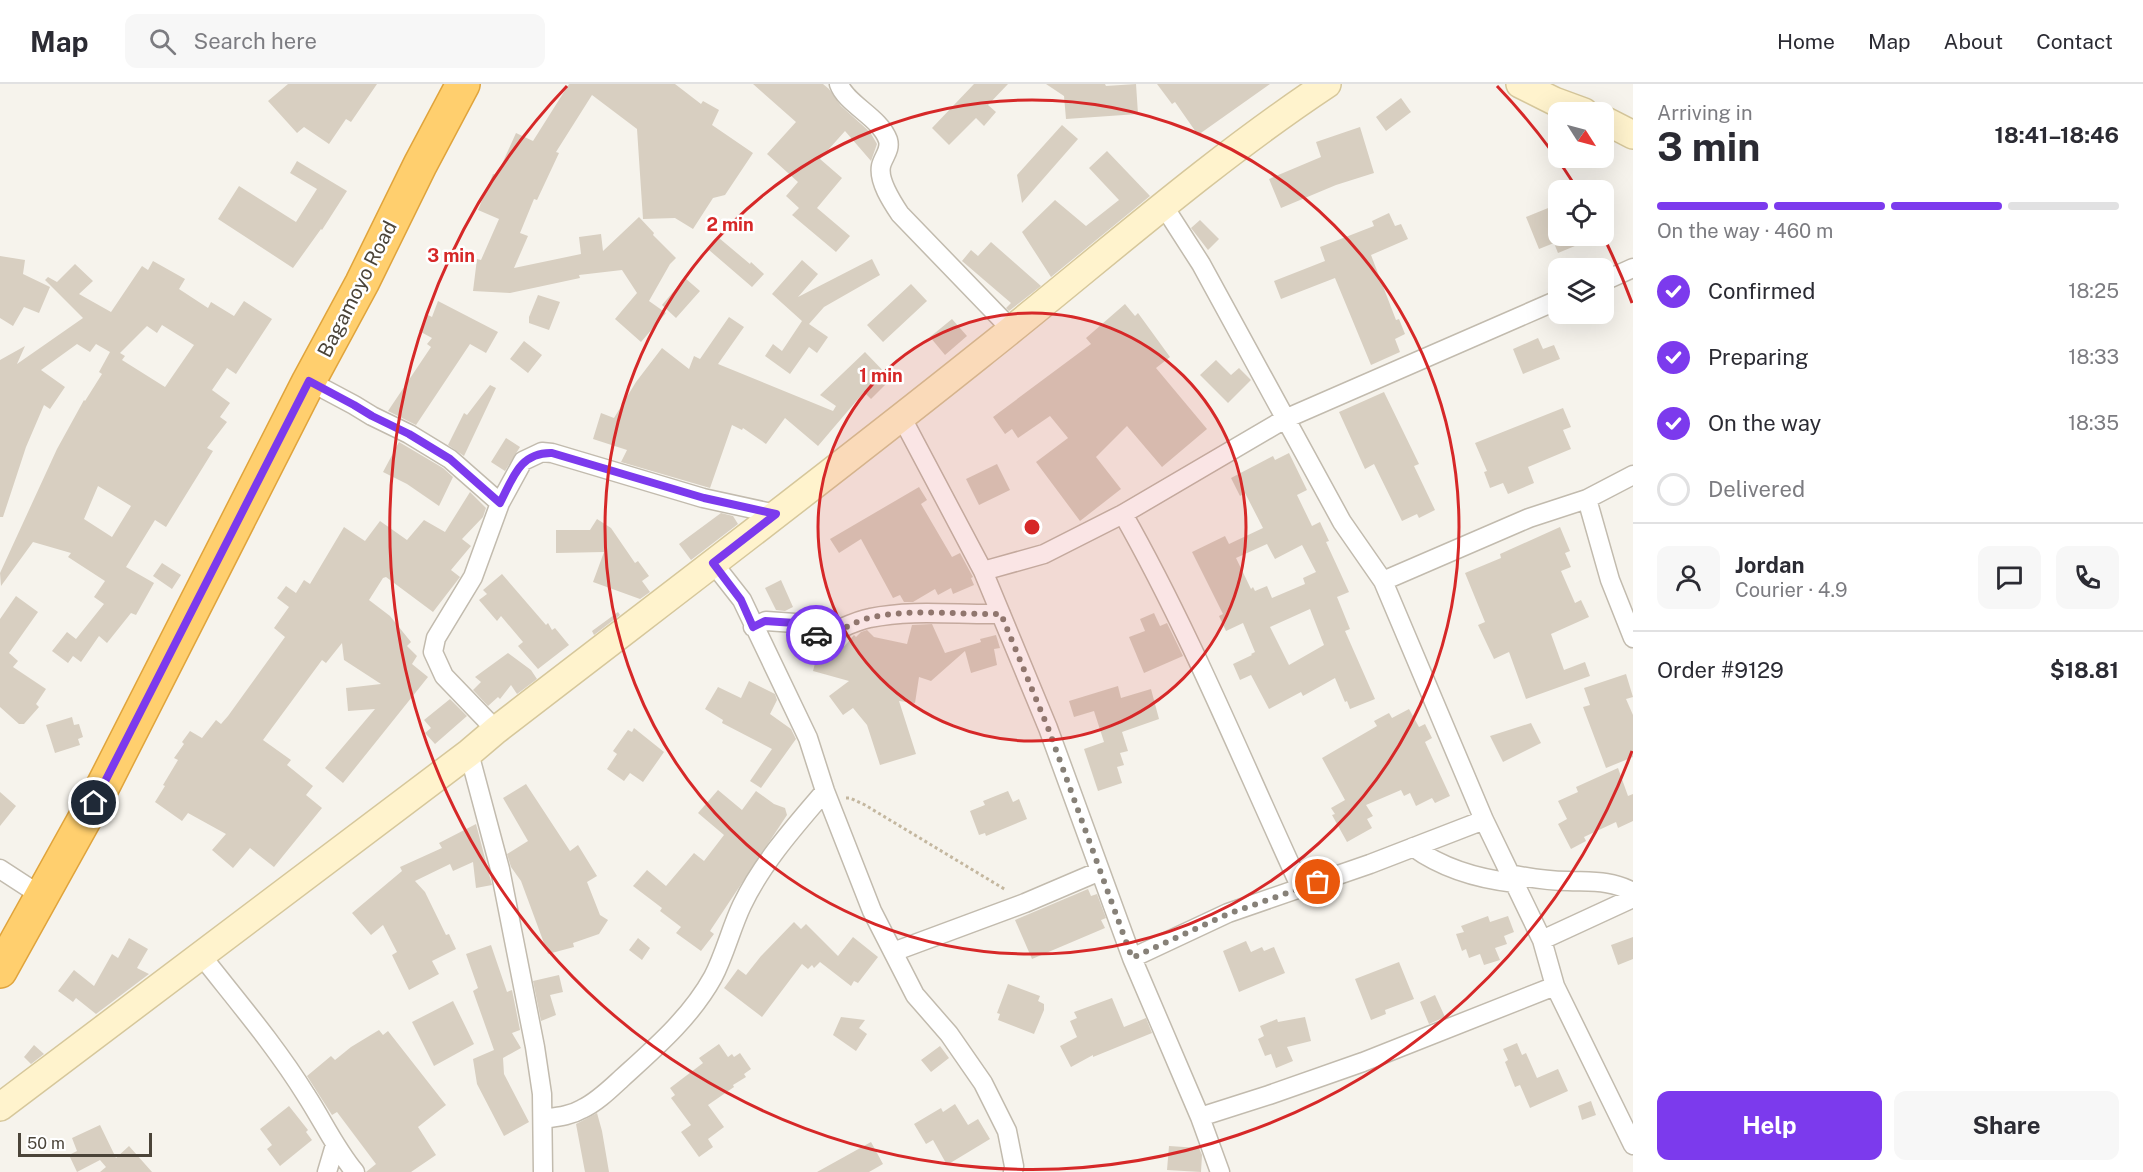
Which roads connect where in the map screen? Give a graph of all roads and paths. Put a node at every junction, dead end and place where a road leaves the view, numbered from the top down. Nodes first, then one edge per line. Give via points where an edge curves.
1 (463, 84) edge
2 (839, 84) edge
3 (1328, 84) edge
4 (1520, 84) edge
5 (1557, 102) edge
6 (1614, 125) edge
7 (1633, 135) edge
8 (1164, 205) junction
9 (1633, 268) edge
10 (1614, 277) edge
11 (1548, 304) edge
12 (1012, 330) junction
13 (309, 381) junction
14 (902, 418) junction
15 (1285, 419) junction
16 (1633, 475) edge
17 (1587, 499) junction
18 (500, 503) junction
19 (776, 514) junction
20 (1123, 514) junction
21 (713, 563) junction
22 (983, 571) junction
23 (1383, 581) junction
24 (1001, 614) junction
25 (753, 627) junction
26 (1633, 638) edge
27 (496, 730) junction
28 (470, 753) junction
29 (828, 797) junction
30 (1484, 820) junction
31 (1413, 848) junction
32 (0, 869) edge
33 (1100, 871) junction
34 (1512, 879) junction
35 (1301, 888) junction
36 (1633, 892) edge
37 (43, 897) junction
38 (1633, 898) edge
39 (1025, 903) junction
40 (1542, 939) junction
41 (893, 952) junction
42 (201, 955) junction
43 (1132, 958) junction
44 (0, 971) edge
45 (1555, 986) junction
46 (0, 1107) edge
47 (1200, 1117) junction
48 (543, 1119) junction
49 (1633, 1144) edge
50 (335, 1145) junction
51 (543, 1167) edge
52 (327, 1172) edge
53 (355, 1172) edge
54 (525, 1172) edge
55 (1013, 1172) edge
56 (1220, 1172) edge

1 - 13 highway, Bagamoyo Road
2 - 12 street via 888,141 881,176 900,214
3 - 8 street
4 - 5 street
6 - 7 street
8 - 12 street
8 - 15 street via 1201,264
9 - 10 street
11 - 15 street
12 - 14 street
13 - 18 street via 450,459
13 - 37 highway, Bagamoyo Road
14 - 19 street
14 - 22 street
15 - 20 street
15 - 23 street via 1342,522
16 - 17 street
17 - 23 street via 1529,518
17 - 26 street via 1610,580
18 - 19 street via 523,461 542,452
18 - 27 street via 473,577 436,638 433,652 444,676
19 - 21 street
20 - 22 street via 1044,554
20 - 35 street via 1209,685
21 - 25 street via 741,600
21 - 27 street
22 - 24 street
23 - 30 street
24 - 25 street via 934,612 883,616 861,620 822,636 795,623 765,621
24 - 33 street
25 - 29 street via 808,738
27 - 28 street
28 - 42 street
28 - 48 street via 500,869 535,1047
29 - 39 path via 850,798 865,805
29 - 41 street via 872,911
29 - 48 street via 791,832 757,879 711,979 675,1029 584,1109
30 - 31 street
30 - 34 street
31 - 34 street via 1436,862 1463,871 1497,881
31 - 35 street
32 - 37 street
33 - 39 street
33 - 43 street
34 - 36 street via 1604,881
34 - 40 street
35 - 43 street via 1228,914
37 - 44 highway, Bagamoyo Road
38 - 40 street
39 - 41 street
40 - 45 street
41 - 55 street via 915,995 949,1034 983,1083 1007,1131
42 - 46 street
42 - 50 street via 270,1041
43 - 47 street
45 - 47 street via 1363,1062
45 - 49 street
47 - 56 street
48 - 51 street
50 - 52 street
50 - 53 street
51 - 54 street

